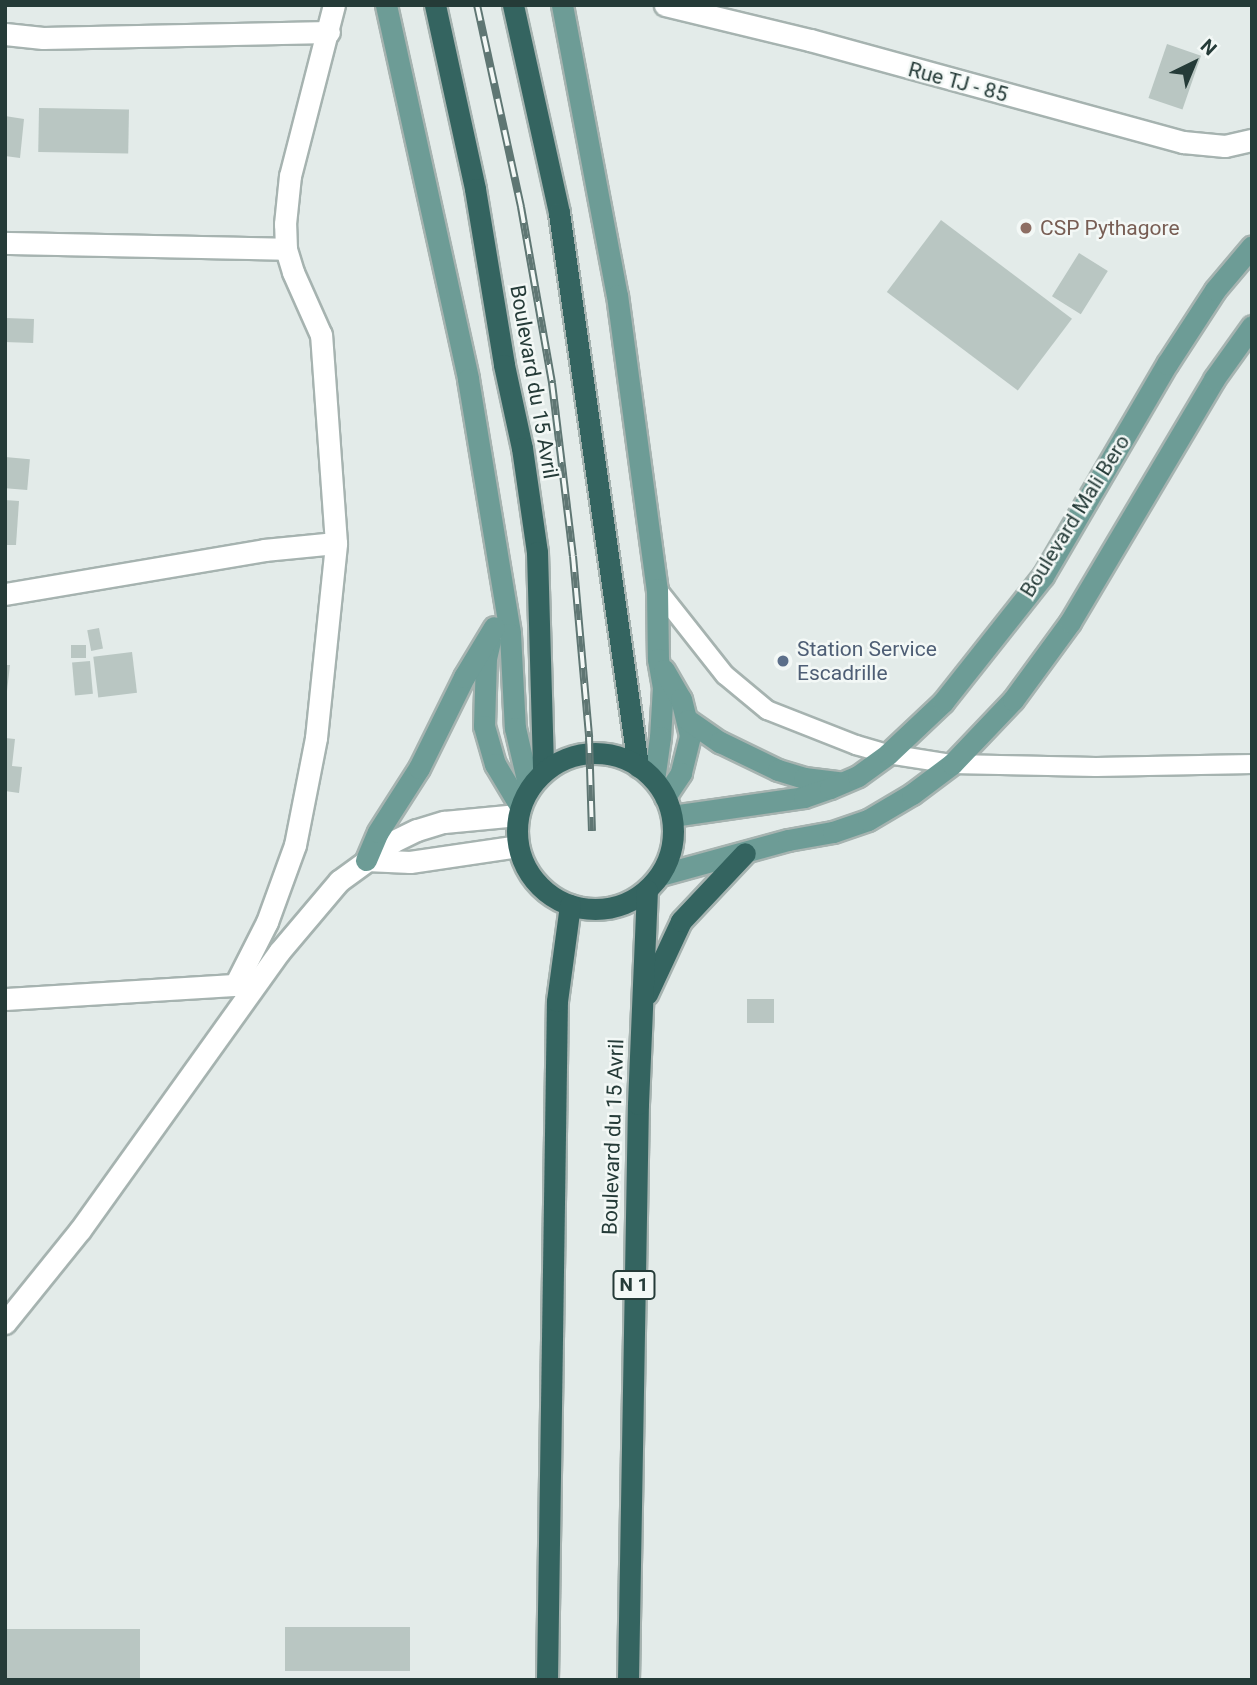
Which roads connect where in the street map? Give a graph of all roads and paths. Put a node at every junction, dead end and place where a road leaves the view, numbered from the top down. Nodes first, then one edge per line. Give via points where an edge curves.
1 (334, 5) edge
2 (386, 5) edge
3 (435, 5) edge
4 (513, 5) edge
5 (562, 5) edge
6 (665, 5) edge
7 (329, 32) junction
8 (5, 34) edge
9 (1252, 140) edge
10 (5, 243) edge
11 (1252, 246) edge
12 (286, 249) junction
13 (1252, 326) edge
14 (336, 543) junction
15 (657, 589) junction
16 (5, 594) edge
17 (505, 599) junction
18 (494, 627) junction
19 (658, 659) junction
20 (688, 720) junction
21 (888, 754) junction
22 (952, 764) junction
23 (1252, 764) edge
24 (844, 782) junction
25 (657, 790) junction
26 (528, 795) junction
27 (518, 846) junction
28 (745, 853) junction
29 (366, 860) junction
30 (654, 882) junction
31 (570, 905) junction
32 (257, 984) junction
33 (235, 985) junction
34 (5, 999) edge
35 (642, 1005) junction
36 (5, 1323) edge
37 (547, 1680) edge
38 (628, 1680) edge

1 - 7 street
2 - 17 main road via 468,379
3 - 26 highway, Boulevard du 15 Avril via 475,189 537,552
4 - 25 highway via 559,213
5 - 15 main road via 617,295
6 - 9 street, Rue TJ - 85 via 1184,142 1225,146
7 - 8 street via 43,38
7 - 12 street via 290,176
10 - 12 street
11 - 21 main road, Boulevard Mali Bero via 1215,290 1167,365 1043,576 943,702
12 - 14 street via 321,335
13 - 22 main road via 1214,379 1070,622 1013,700
14 - 16 street via 264,550
14 - 33 street via 316,738 295,845 267,922
15 - 19 main road
15 - 21 lane via 725,675 767,710 820,733
17 - 18 main road
17 - 26 main road via 515,728
18 - 26 main road via 486,658 484,726 495,764
18 - 29 main road
19 - 20 main road
19 - 25 main road via 663,687
20 - 24 main road via 720,742 778,770
20 - 25 main road via 691,736 685,763
21 - 22 lane
21 - 24 main road, Boulevard Mali Bero
22 - 23 lane
22 - 28 main road via 868,820
24 - 25 main road, Boulevard Mali Bero via 804,797
25 - 26 highway via 620,757 589,754 560,761
25 - 30 highway via 673,837
26 - 27 highway
26 - 29 street via 417,830
27 - 29 street via 410,862
27 - 31 highway via 536,883
28 - 30 main road
28 - 35 highway via 681,921
29 - 32 street via 339,881 298,927
30 - 31 highway via 630,902 611,908
30 - 35 highway, Boulevard du 15 Avril / N 1
31 - 37 highway via 557,1001
32 - 33 street
32 - 36 street via 80,1230
33 - 34 street
35 - 38 highway, Boulevard du 15 Avril / N 1

